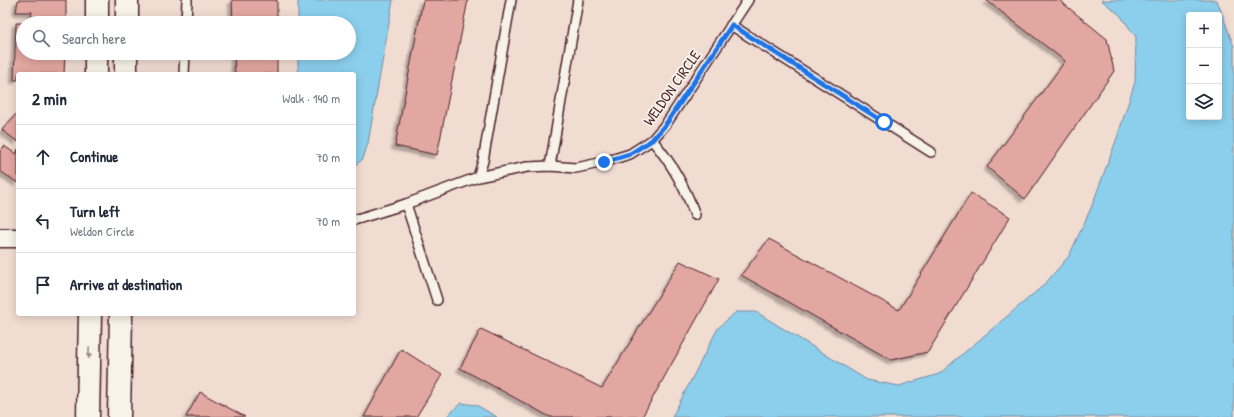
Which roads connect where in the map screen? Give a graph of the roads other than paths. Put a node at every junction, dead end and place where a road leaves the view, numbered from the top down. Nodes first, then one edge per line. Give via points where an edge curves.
1 (97, 0) edge
2 (127, 0) edge
3 (187, 0) edge
4 (511, 0) edge
5 (578, 0) edge
6 (748, 0) edge
7 (97, 16) edge
8 (127, 16) edge
9 (186, 16) edge
10 (732, 25) junction
11 (96, 60) edge
12 (126, 60) edge
13 (185, 60) edge
14 (96, 72) edge
15 (126, 72) edge
16 (184, 72) edge
17 (652, 140) junction
18 (931, 152) dead end
19 (550, 166) junction
20 (478, 178) junction
21 (406, 204) junction
22 (695, 215) dead end
23 (356, 219) edge
24 (0, 238) edge
25 (16, 238) edge
26 (437, 300) dead end
27 (90, 316) edge
28 (121, 316) edge
29 (88, 417) edge
30 (119, 417) edge

1 - 7 street
2 - 8 street
3 - 9 lane
4 - 20 lane
5 - 19 lane
6 - 10 lane, WELDON CIRCLE
10 - 17 lane, WELDON CIRCLE via 666,124
10 - 18 lane
11 - 14 street
12 - 15 street
13 - 16 lane
17 - 19 lane, WELDON CIRCLE via 630,154 604,162 576,168
17 - 22 lane via 675,169
19 - 20 lane, WELDON CIRCLE via 527,167
20 - 21 lane, WELDON CIRCLE
21 - 23 lane, WELDON CIRCLE
21 - 26 lane
24 - 25 street
27 -> 29 street
28 - 30 street

